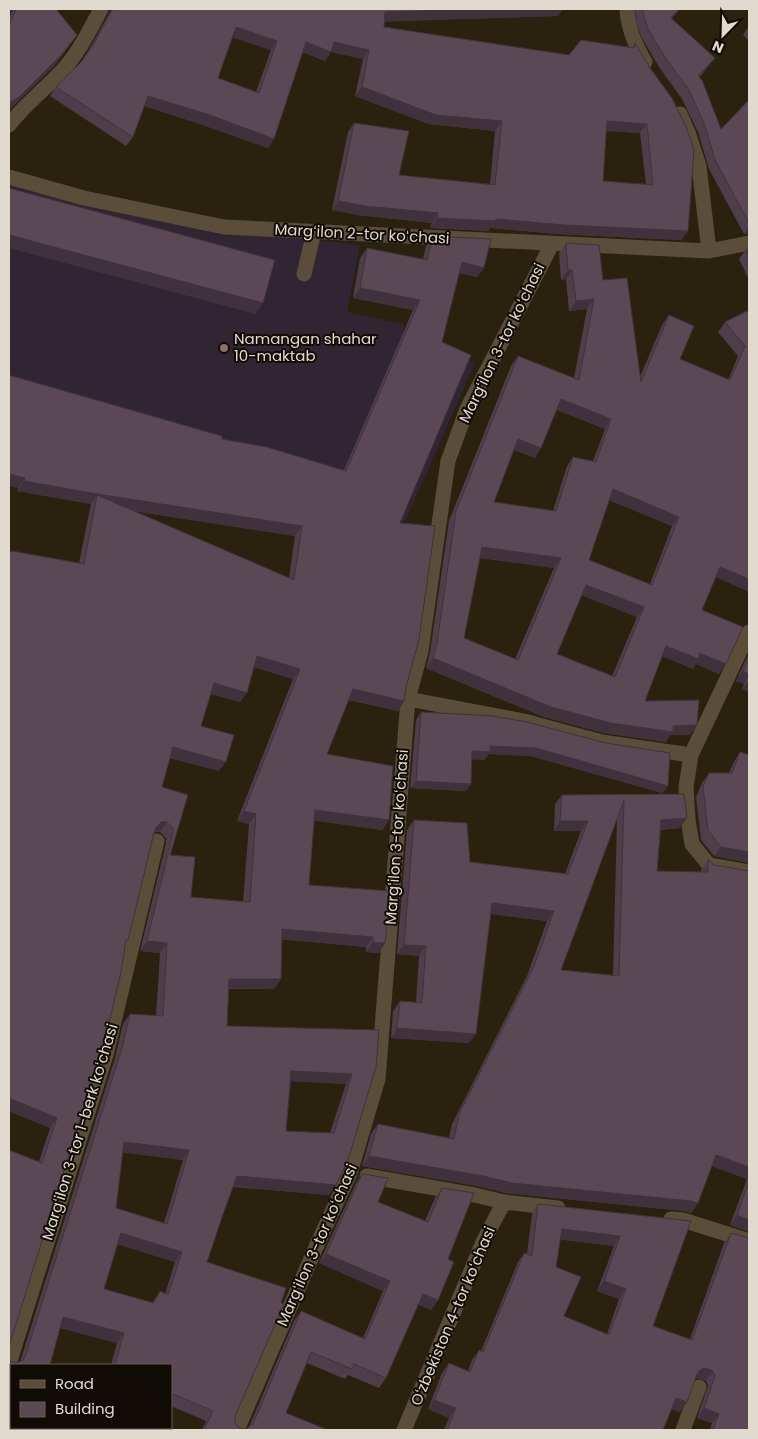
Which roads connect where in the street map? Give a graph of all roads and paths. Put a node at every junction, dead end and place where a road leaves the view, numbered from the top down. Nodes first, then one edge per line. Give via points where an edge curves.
1 (101, 9) edge
2 (627, 9) edge
3 (651, 72) edge
4 (674, 103) edge
5 (9, 125) edge
6 (9, 177) edge
7 (314, 232) junction
8 (749, 243) edge
9 (552, 244) junction
10 (709, 251) junction
11 (304, 274) dead end
12 (749, 632) edge
13 (408, 699) junction
14 (691, 756) junction
15 (157, 841) edge
16 (749, 872) edge
17 (350, 1173) junction
18 (504, 1202) junction
19 (571, 1209) edge
20 (656, 1217) edge
21 (749, 1241) edge
22 (9, 1364) edge
23 (699, 1387) edge
24 (237, 1430) edge
25 (404, 1430) edge
26 (683, 1430) edge

1 - 5 street via 80,49
2 - 3 street via 633,42
4 - 10 street via 689,135 698,166
6 - 7 street, Margʻilon 2-tor koʻchasi via 84,198 224,227
7 - 9 street, Margʻilon 2-tor koʻchasi
7 - 11 street
8 - 10 street, Margʻilon 2-tor koʻchasi
9 - 10 street, Margʻilon 2-tor koʻchasi
9 - 13 street, Margʻilon 3-tor koʻchasi via 467,409 448,461 421,652
12 - 14 street
13 - 14 street via 524,721 602,742
13 - 17 street, Margʻilon 3-tor koʻchasi via 378,1079
14 - 16 street via 686,787 692,844 710,865
15 - 22 street, Margʻilon 3-tor 1-berk koʻchasi via 106,1055
17 - 18 street
17 - 24 street, Margʻilon 3-tor koʻchasi
18 - 19 street
18 - 25 street, Oʻzbekiston 4-tor koʻchasi via 484,1240
20 - 21 street via 682,1220
23 - 26 street

